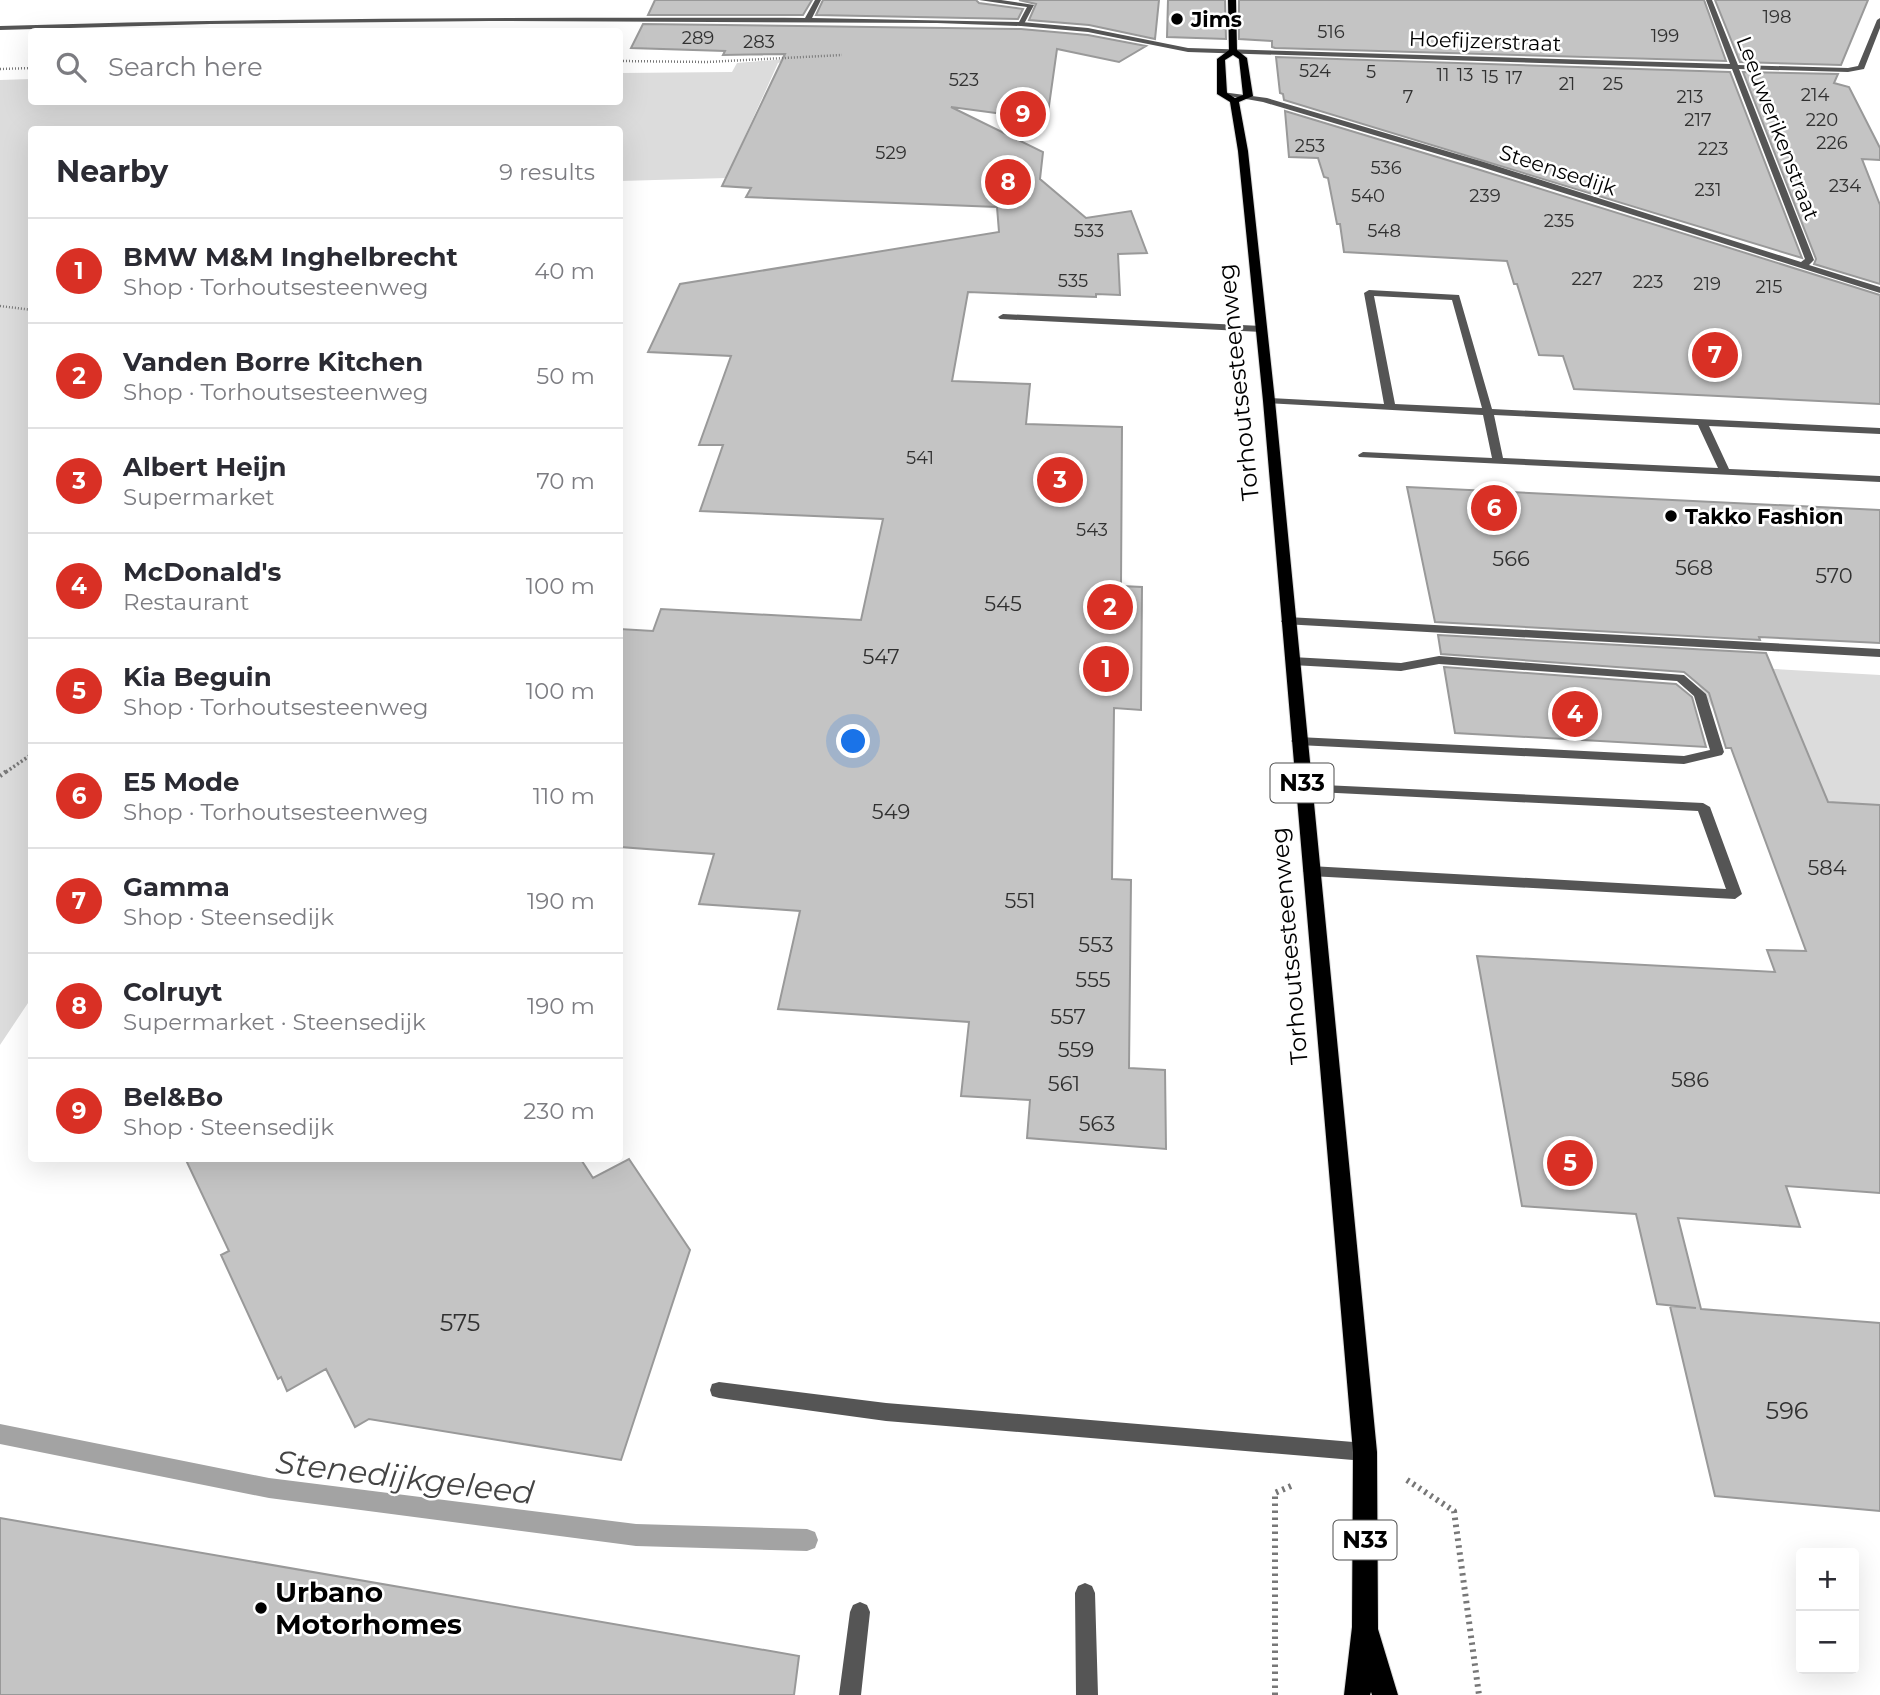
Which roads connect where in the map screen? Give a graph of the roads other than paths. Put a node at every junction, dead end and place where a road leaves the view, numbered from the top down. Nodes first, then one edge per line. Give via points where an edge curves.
1 (818, 0) edge
2 (982, 0) edge
3 (1232, 0) edge
4 (1709, 0) edge
5 (1880, 20) edge
6 (807, 21) junction
7 (1021, 24) junction
8 (0, 28) edge
9 (1233, 51) junction
10 (1736, 66) junction
11 (1234, 97) junction
12 (1802, 266) junction
13 (1880, 290) edge
14 (1003, 317) dead end
15 (1262, 329) junction
16 (1269, 401) junction
17 (1390, 407) junction
18 (1488, 412) junction
19 (1702, 422) junction
20 (1878, 434) edge
21 (1363, 455) dead end
22 (1498, 461) junction
23 (1725, 472) junction
24 (1880, 480) edge
25 (1287, 621) junction
26 (1880, 653) edge
27 (1292, 661) junction
28 (1298, 741) junction
29 (1303, 788) junction
30 (1310, 870) junction
31 (719, 1390) dead end
32 (1365, 1452) junction
33 (1085, 1593) dead end
34 (860, 1612) dead end
35 (1365, 1627) junction
36 (850, 1695) edge
37 (1087, 1695) edge
38 (1357, 1695) edge
39 (1385, 1695) edge

1 - 6 street
2 - 7 street via 1031,5
3 - 9 main road, Torhoutsesteenweg / N33
4 - 10 street, Leeuwerikenstraat
5 - 10 street, Hoefijzerstraat via 1856,70
6 - 7 street
6 - 8 street via 475,19
7 - 9 street via 1088,30 1174,49
9 - 10 street, Hoefijzerstraat
9 - 11 main road, Torhoutsesteenweg / N33 via 1243,58
9 - 11 main road, Torhoutsesteenweg / N33 via 1221,59
10 - 12 street, Leeuwerikenstraat via 1810,260
11 - 12 street, Steensedijk via 1481,163
11 - 15 main road, Torhoutsesteenweg / N33
12 - 13 street, Steensedijk
14 - 15 street
15 - 16 main road, Torhoutsesteenweg / N33
16 - 17 street
16 - 25 main road, Torhoutsesteenweg / N33
17 - 18 street
17 - 18 street via 1369,293 1457,297
18 - 19 street
18 - 22 street
19 - 20 street
19 - 23 street
21 - 22 street
22 - 23 street
23 - 24 street
25 - 26 street
25 - 27 main road, Torhoutsesteenweg / N33
27 - 28 main road, Torhoutsesteenweg / N33
27 - 28 street via 1401,667 1439,660 1680,678 1700,694 1717,752 1684,760
28 - 29 main road, Torhoutsesteenweg / N33
29 - 30 main road, Torhoutsesteenweg / N33
29 - 30 street via 1703,807 1735,894
30 - 32 main road, Torhoutsesteenweg / N33
31 - 32 street via 886,1412
32 - 35 main road, Torhoutsesteenweg / N33
33 - 37 street
34 - 36 street
35 - 38 main road, Torhoutsesteenweg / N33
35 - 39 main road, Torhoutsesteenweg / N33

